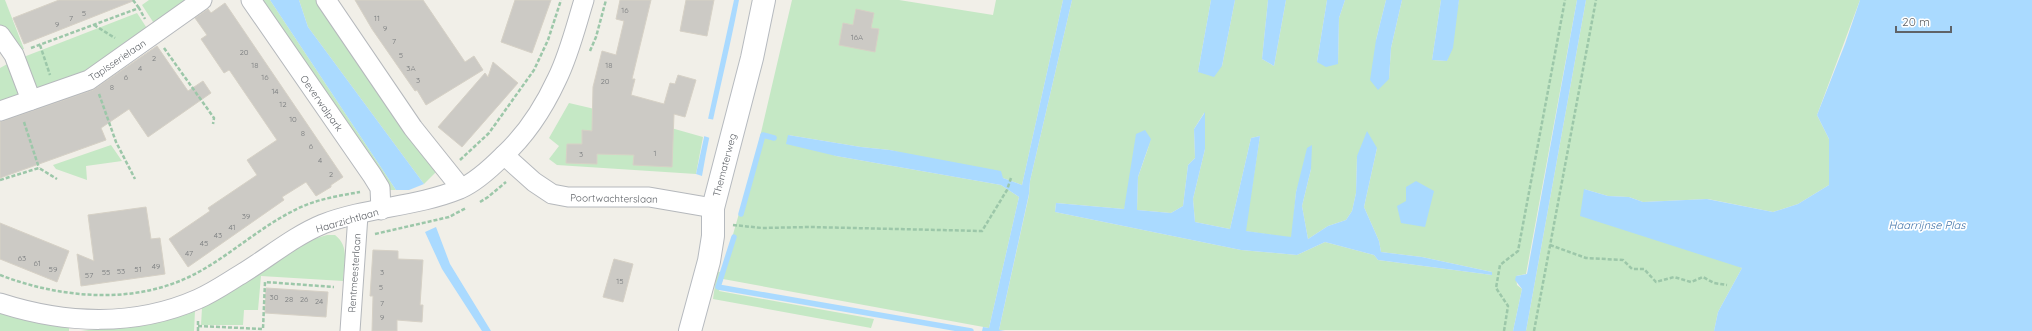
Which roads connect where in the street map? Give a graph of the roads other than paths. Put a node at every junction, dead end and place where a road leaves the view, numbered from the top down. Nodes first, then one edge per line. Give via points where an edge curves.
1 (202, 0) edge
2 (251, 0) edge
3 (326, 0) edge
4 (584, 0) edge
5 (764, 0) edge
6 (0, 35) edge
7 (24, 103) junction
8 (0, 111) edge
9 (504, 155) junction
10 (461, 188) junction
11 (381, 210) junction
12 (713, 214) junction
13 (358, 215) junction
14 (0, 303) edge
15 (350, 331) edge
16 (690, 331) edge

1 - 7 street, Tapisserielaan via 89,80
2 - 11 street, Oeverwalpark via 380,188
3 - 10 street via 413,128
4 - 9 street, Haarzichtlaan via 558,78 532,123
5 - 12 street, Thematerweg
6 - 7 street via 14,55
7 - 8 street, Tapisserielaan
9 - 10 street, Haarzichtlaan via 478,178
9 - 12 street, Poortwachterslaan via 534,182 552,194 568,197 650,197
10 - 11 street, Haarzichtlaan
11 - 13 street, Haarzichtlaan
12 - 16 street, Thematerweg via 709,260
13 - 14 street, Haarzichtlaan via 324,224 306,232 199,298 150,315 113,320 78,319
13 - 15 street, Rentmeesterlaan

